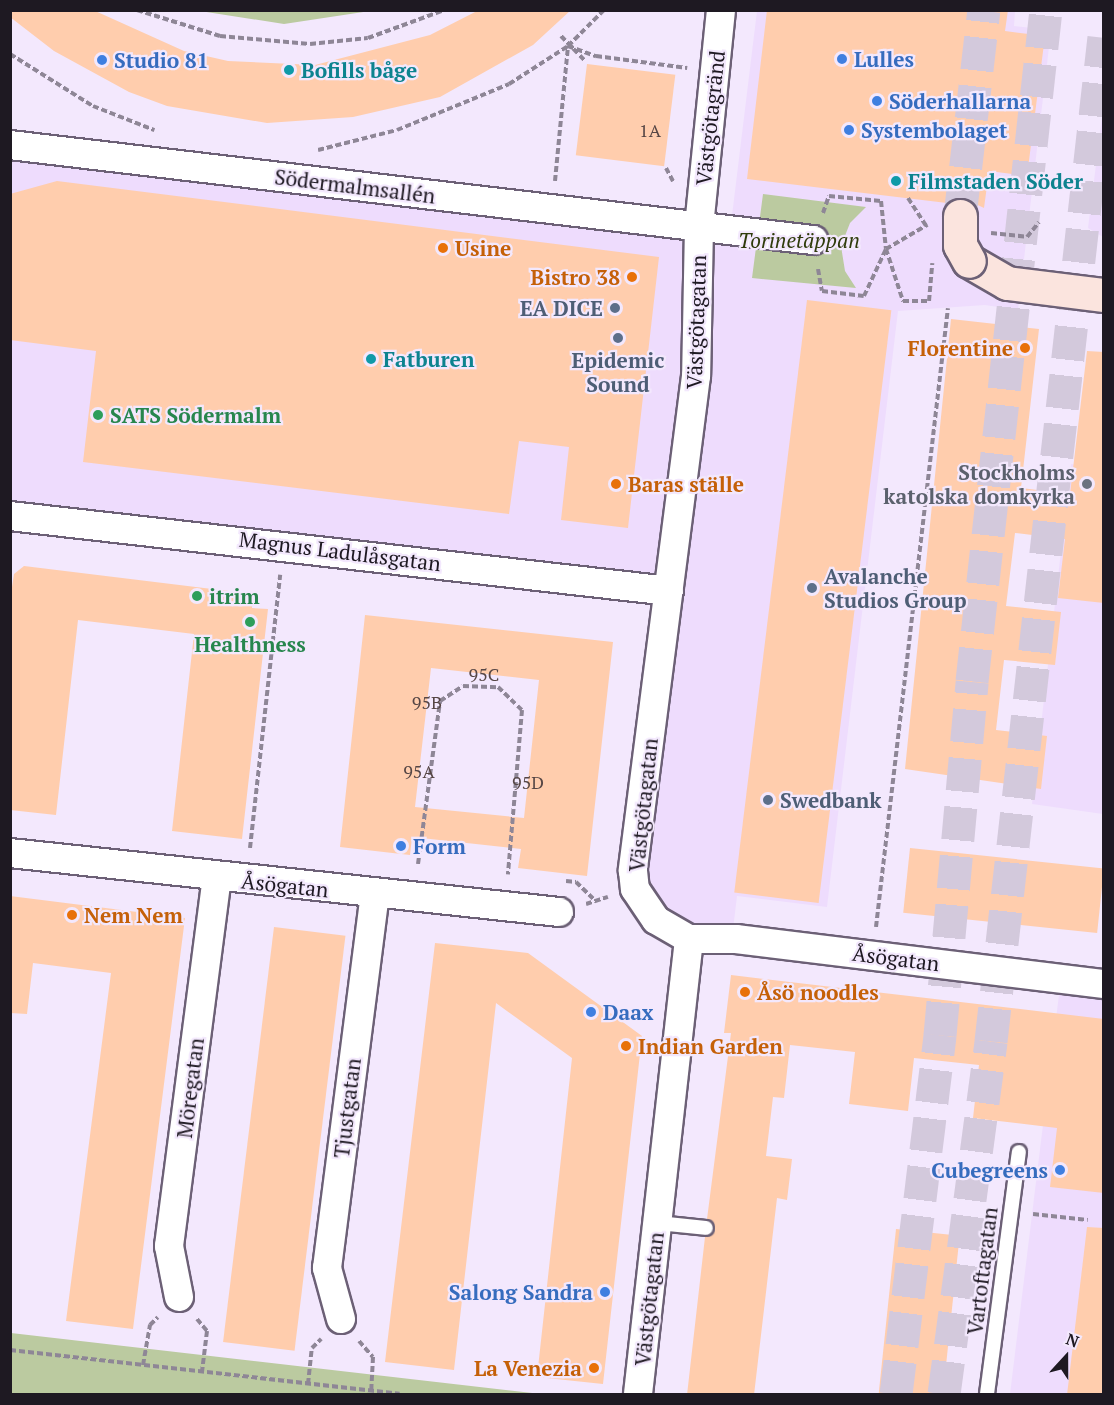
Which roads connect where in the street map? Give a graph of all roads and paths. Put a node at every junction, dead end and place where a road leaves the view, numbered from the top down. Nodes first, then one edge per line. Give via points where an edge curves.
1 (136, 10) edge
2 (444, 10) edge
3 (604, 10) edge
4 (721, 10) edge
5 (561, 36) dead end
6 (568, 46) junction
7 (10, 54) edge
8 (585, 61) dead end
9 (714, 72) junction
10 (165, 134) dead end
11 (10, 146) edge
12 (308, 154) dead end
13 (829, 196) dead end
14 (552, 209) junction
15 (928, 217) dead end
16 (1039, 222) dead end
17 (699, 226) junction
18 (970, 237) joint
19 (813, 240) dead end
20 (886, 249) junction
21 (822, 291) dead end
22 (1104, 295) edge
23 (929, 301) dead end
24 (948, 308) dead end
25 (10, 516) edge
26 (283, 543) junction
27 (669, 591) junction
28 (10, 853) edge
29 (418, 864) dead end
30 (508, 874) dead end
31 (217, 878) junction
32 (247, 882) junction
33 (635, 890) junction
34 (375, 894) junction
35 (559, 912) joint
36 (689, 939) junction
37 (872, 955) junction
38 (1104, 984) edge
39 (1019, 1152) dead end
40 (1011, 1212) junction
41 (1088, 1220) dead end
42 (658, 1222) junction
43 (706, 1228) dead end
44 (179, 1297) junction
45 (341, 1319) dead end
46 (10, 1350) edge
47 (143, 1365) junction
48 (202, 1372) junction
49 (400, 1395) edge
50 (638, 1395) edge
51 (987, 1395) edge

1 - 2 path via 220,36 310,44 368,38
3 - 6 path
4 - 9 street, Västgötagränd
5 - 6 path
6 - 8 path
6 - 9 path via 596,56
6 - 12 path via 508,84 456,107 397,130
6 - 14 path
7 - 10 path via 93,106
9 - 17 street, Västgötagränd
11 - 14 street, Södermalmsallén
13 - 20 path via 881,201
14 - 17 street, Södermalmsallén
15 - 20 path via 928,225
16 - 18 path via 1027,237
17 - 19 street, Södermalmsallén
17 - 27 street, Västgötagatan via 696,376
18 - 22 street via 1007,283
20 - 21 path via 864,296
20 - 23 path via 903,301
24 - 37 path
25 - 26 street, Magnus Ladulåsgatan
26 - 27 street, Magnus Ladulåsgatan
26 - 32 path
27 - 33 street, Västgötagatan
28 - 31 street, Åsögatan
29 - 30 path via 440,701 463,686 498,687 522,710
31 - 32 street, Åsögatan
31 - 44 street, Möregatan via 169,1246
32 - 34 street, Åsögatan
33 - 35 path
33 - 36 street, Västgötagatan via 656,920
34 - 35 street, Åsögatan
34 - 45 street, Tjustgatan via 327,1268
36 - 37 street, Åsögatan via 736,939
36 - 42 street, Västgötagatan
37 - 38 street, Åsögatan
39 - 40 lane, Vartoftagatan
40 - 41 path
40 - 51 lane, Vartoftagatan
42 - 43 lane
42 - 50 street, Västgötagatan
44 - 47 path via 150,1325
44 - 48 path via 207,1331
46 - 47 path
47 - 48 path
48 - 49 path

